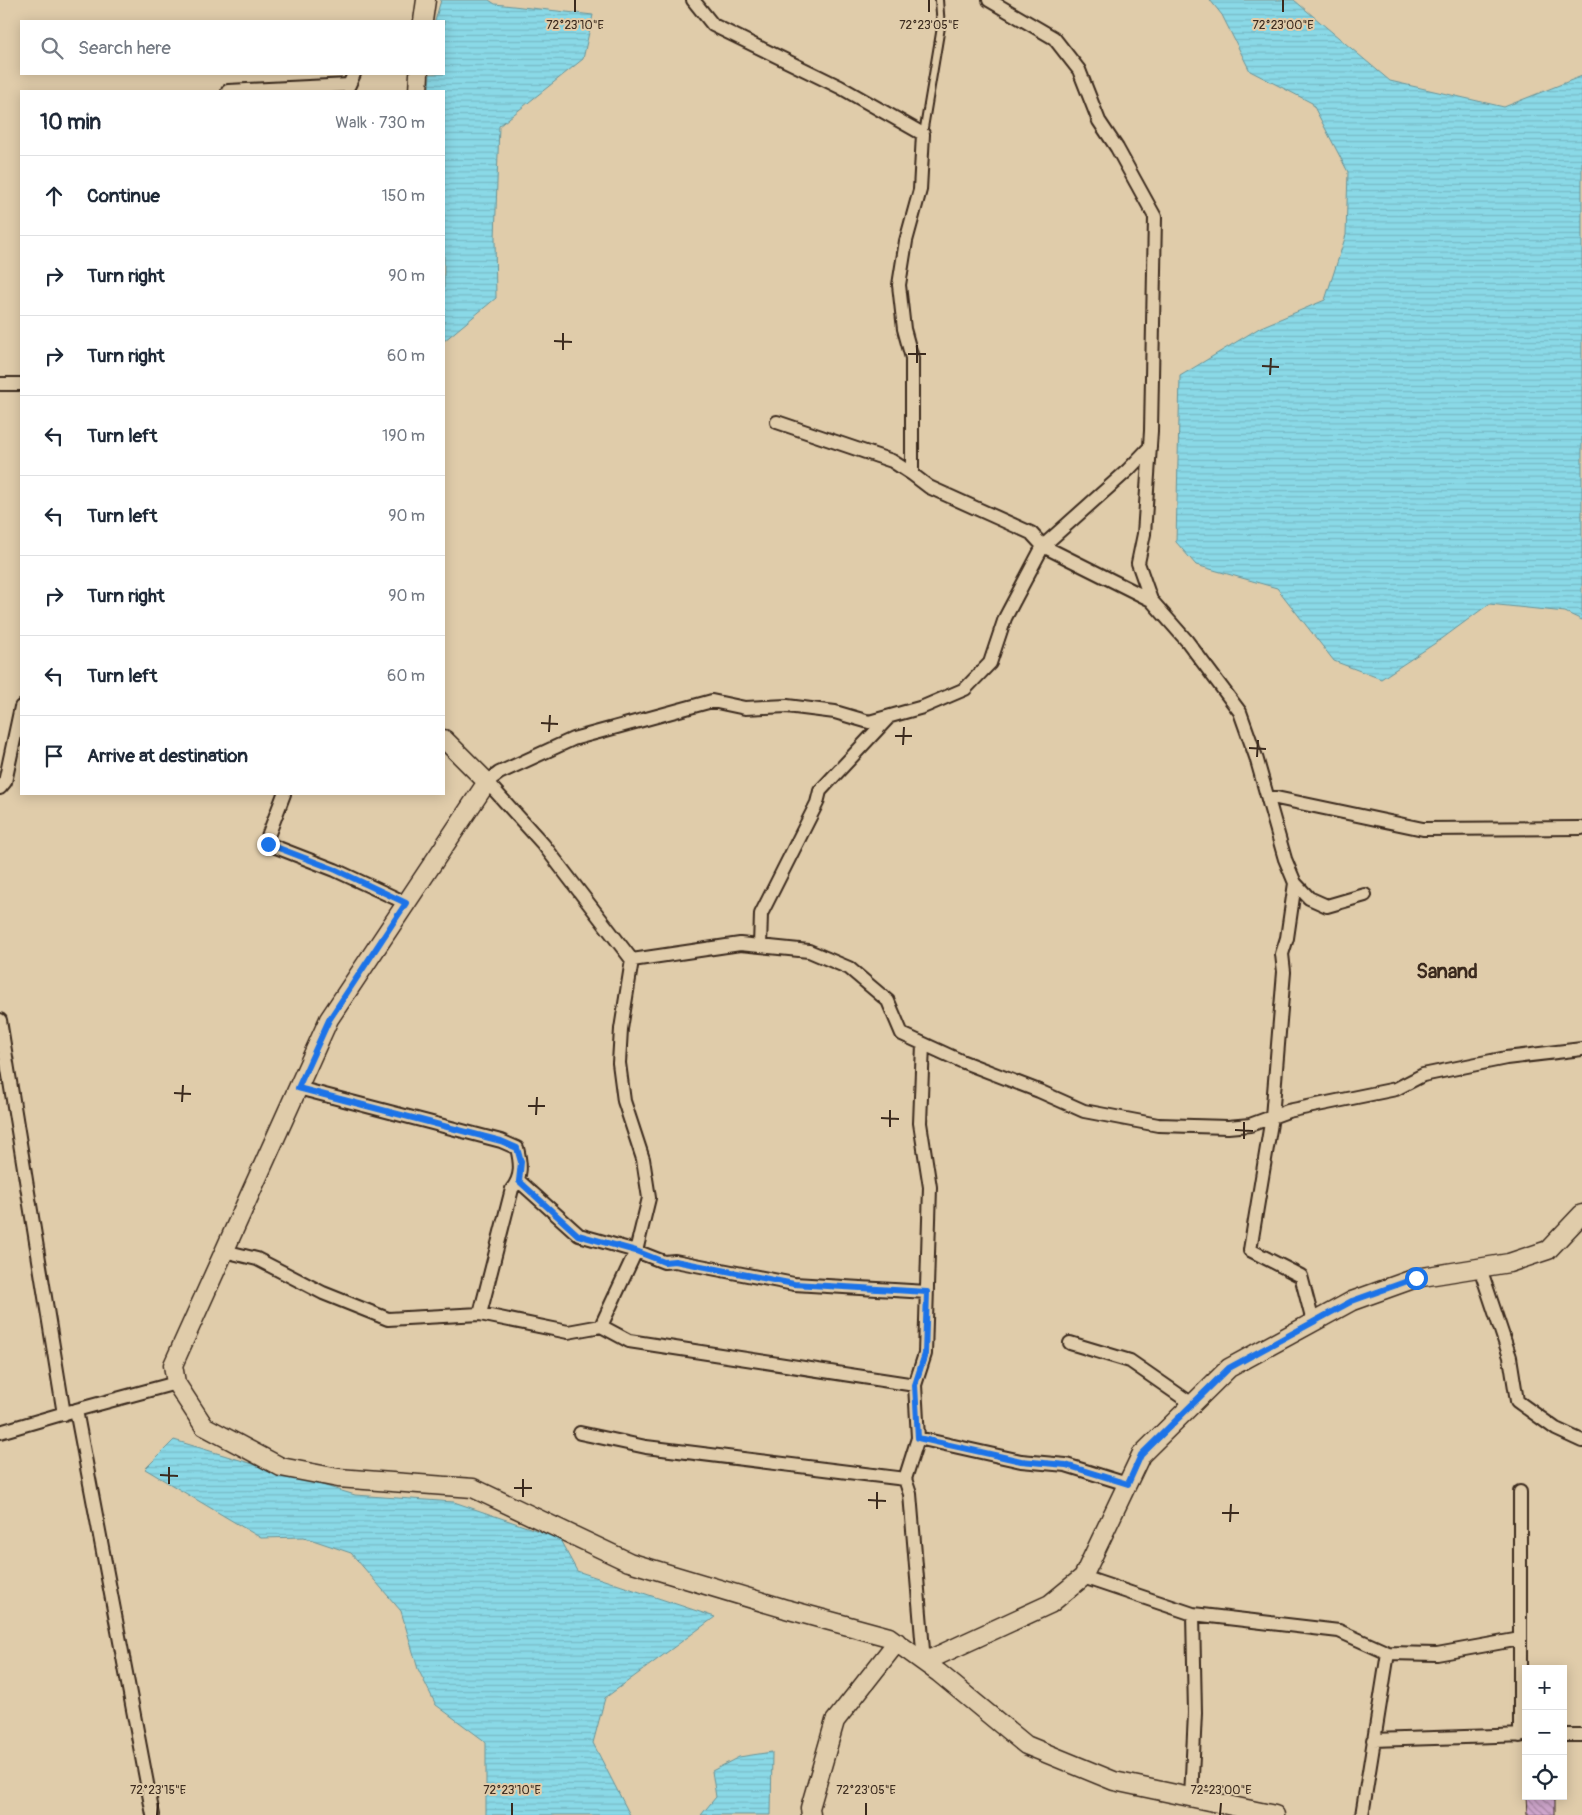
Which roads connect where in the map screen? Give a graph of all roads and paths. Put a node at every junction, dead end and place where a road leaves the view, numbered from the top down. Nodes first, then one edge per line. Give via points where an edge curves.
1 (426, 0) edge
2 (692, 0) edge
3 (939, 0) edge
4 (989, 0) edge
5 (423, 20) edge
6 (354, 75) edge
7 (419, 75) edge
8 (248, 90) edge
9 (418, 90) edge
10 (923, 134) junction
11 (0, 384) edge
12 (20, 384) edge
13 (777, 422) dead end
14 (1150, 447) junction
15 (912, 474) junction
16 (1043, 546) junction
17 (1151, 600) junction
18 (20, 712) edge
19 (890, 717) junction
20 (445, 740) edge
21 (487, 782) junction
22 (0, 788) edge
23 (284, 795) edge
24 (1267, 796) junction
25 (1582, 828) edge
26 (1295, 883) junction
27 (1365, 895) dead end
28 (406, 903) junction
29 (760, 946) junction
30 (632, 960) junction
31 (0, 1020) edge
32 (923, 1044) junction
33 (1582, 1049) edge
34 (298, 1088) junction
35 (1272, 1117) junction
36 (519, 1181) junction
37 (1582, 1214) edge
38 (224, 1251) junction
39 (636, 1251) junction
40 (1480, 1268) junction
41 (927, 1292) junction
42 (480, 1314) junction
43 (1313, 1322) junction
44 (601, 1326) junction
45 (1070, 1343) dead end
46 (176, 1383) junction
47 (915, 1385) junction
48 (1192, 1404) junction
49 (76, 1410) junction
50 (64, 1414) junction
51 (0, 1432) edge
52 (580, 1434) dead end
53 (918, 1438) junction
54 (1582, 1441) edge
55 (905, 1479) junction
56 (1128, 1484) junction
57 (1520, 1492) dead end
58 (1083, 1577) junction
59 (1193, 1614) junction
60 (1520, 1639) junction
61 (897, 1642) junction
62 (1388, 1654) junction
63 (924, 1662) junction
64 (1522, 1710) edge
65 (1567, 1735) edge
66 (1582, 1735) edge
67 (1522, 1736) edge
68 (1373, 1740) junction
69 (1191, 1798) junction
70 (152, 1815) edge
71 (811, 1815) edge
72 (1275, 1815) edge
73 (1362, 1815) edge

1 - 5 street
2 - 10 street via 713,25 840,87
3 - 10 lane via 941,28
4 - 14 street via 1054,38 1079,70 1098,121 1118,148 1155,217
6 - 8 street via 349,85
7 - 9 street
10 - 15 street via 920,190 906,241 899,285 904,329 912,358
11 - 12 street
13 - 15 street via 892,460
14 - 16 street
14 - 17 street via 1144,534 1138,562
15 - 16 street via 929,487 1031,533
16 - 17 street
16 - 19 street via 1005,618 990,663 965,689
17 - 24 street via 1187,641 1240,712
18 - 22 street via 5,782
19 - 21 street via 869,722 835,712 787,706 745,708 712,701 573,739 498,773
19 - 29 street via 820,791 761,914
20 - 21 street
21 - 28 street
21 - 30 street via 543,844
23 - 28 street via 268,844 336,870
24 - 25 street via 1423,829
24 - 26 street
26 - 27 street via 1309,898 1327,906
26 - 35 street via 1282,954 1284,972
28 - 34 street via 329,1020
29 - 30 street via 740,944
29 - 32 street via 809,951 848,968 888,1002 902,1034
30 - 39 street via 619,1063 624,1101 643,1159 649,1198
31 - 50 street
32 - 35 street via 1084,1111 1158,1125 1228,1127 1250,1125
32 - 41 street via 920,1123 930,1187
33 - 35 street via 1506,1058 1423,1075 1396,1089
34 - 36 street via 501,1141 517,1148 521,1162
34 - 38 street
35 - 43 street via 1250,1250 1301,1276
36 - 39 street via 578,1235
36 - 42 street via 512,1189
37 - 40 street via 1548,1250 1509,1263
38 - 42 street via 257,1259 323,1292 388,1319
38 - 46 street via 172,1365
39 - 41 street via 664,1262 675,1261 794,1284
39 - 44 street
40 - 43 street via 1416,1278 1352,1301
40 - 54 street via 1510,1357 1516,1401 1556,1429
41 - 47 street via 925,1354
42 - 44 street via 568,1332
43 - 48 street via 1229,1368
44 - 47 street via 629,1341
45 - 48 street via 1130,1362
46 - 49 street
46 - 61 street via 204,1426 281,1467 338,1478 473,1488 629,1562 890,1637
47 - 53 street
48 - 56 street via 1141,1455
49 - 50 street
49 - 70 street
50 - 51 street
52 - 55 street via 646,1446
53 - 55 street
53 - 56 street via 1021,1461 1066,1465
55 - 63 street via 910,1494
56 - 58 street
57 - 60 street
58 - 59 street
58 - 63 street via 1050,1604
59 - 62 street via 1339,1631
59 - 69 street via 1195,1713
60 - 62 street via 1437,1654
60 - 64 street
61 - 63 street
61 - 71 street via 835,1721 810,1808
62 - 68 street
63 - 69 street via 1026,1745 1114,1781
65 - 66 street
67 - 68 street
68 - 73 street
69 - 72 street

